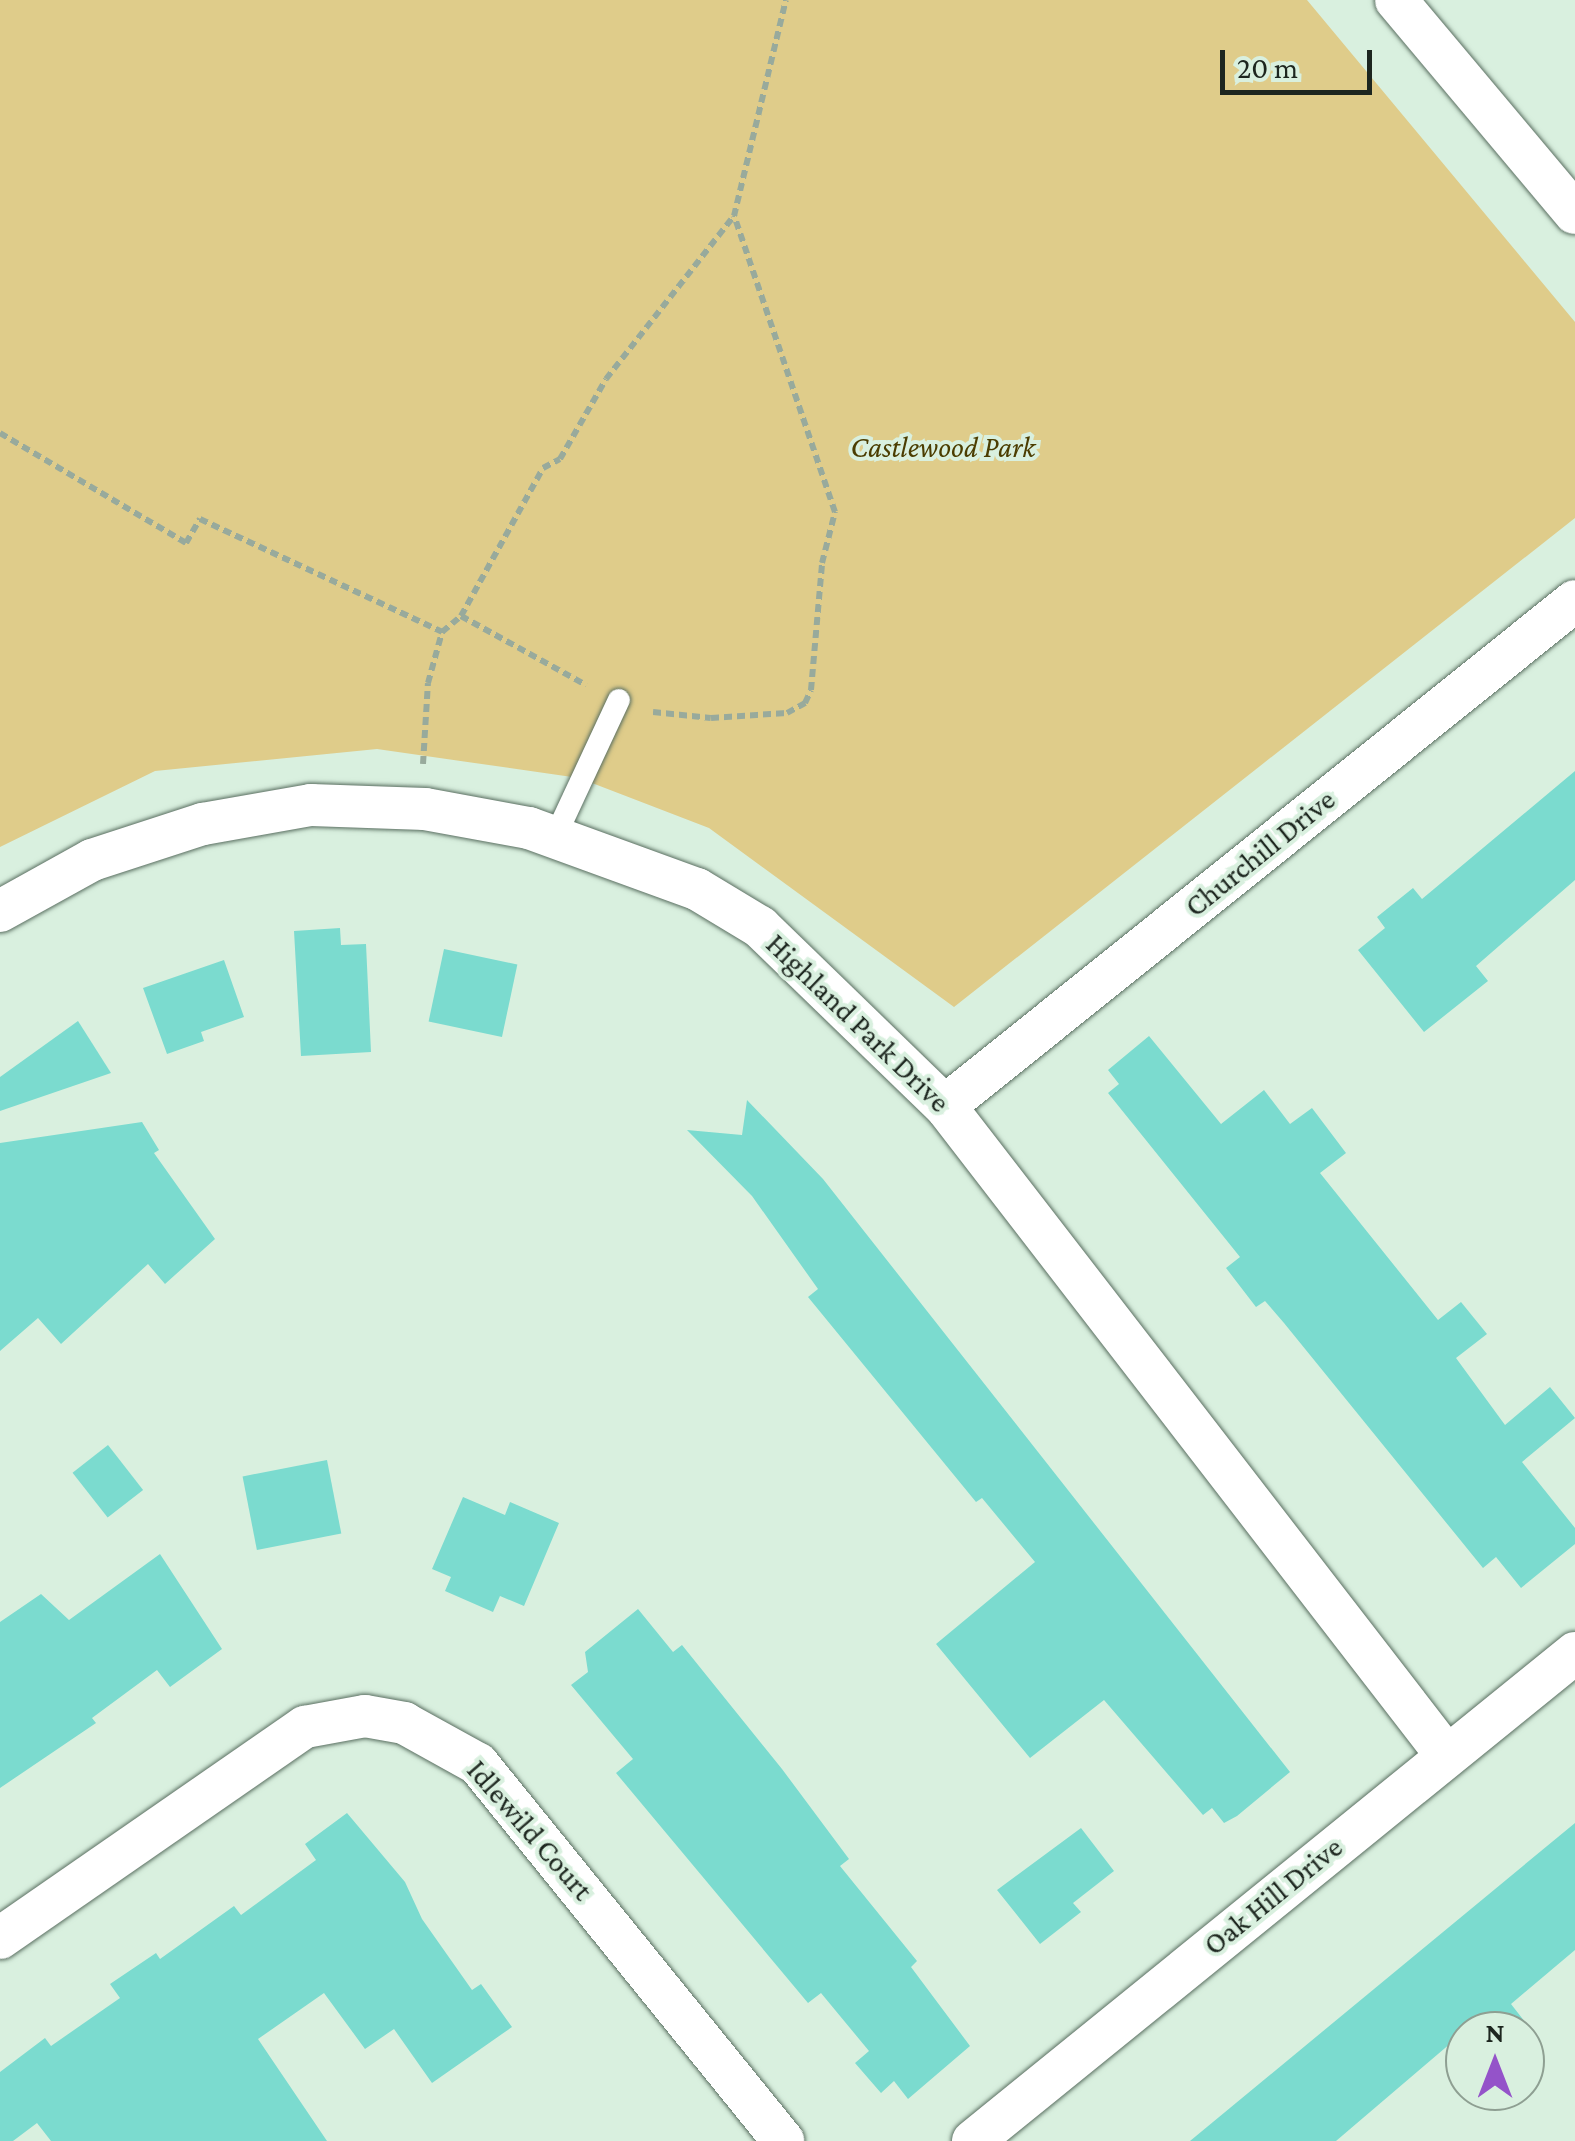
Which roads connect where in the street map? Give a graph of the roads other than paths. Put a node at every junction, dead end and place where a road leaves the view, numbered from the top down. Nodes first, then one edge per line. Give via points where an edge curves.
1 (1396, 0) edge
2 (1575, 213) edge
3 (1575, 601) edge
4 (619, 700) road end
5 (555, 837) junction
6 (0, 911) edge
7 (945, 1106) junction
8 (1575, 1653) edge
9 (1446, 1755) junction
10 (0, 1938) edge
11 (783, 2141) edge
12 (973, 2141) edge

1 - 2 street
3 - 7 street, Churchill Drive
4 - 5 lane
5 - 6 street, Highland Park Drive via 425,809 311,805 203,824 92,860
5 - 7 street, Highland Park Drive via 697,889 760,927
7 - 9 street, Highland Park Drive
8 - 9 street, Oak Hill Drive
9 - 12 street, Oak Hill Drive
10 - 11 street, Idlewild Court via 305,1727 365,1716 404,1722 478,1764

